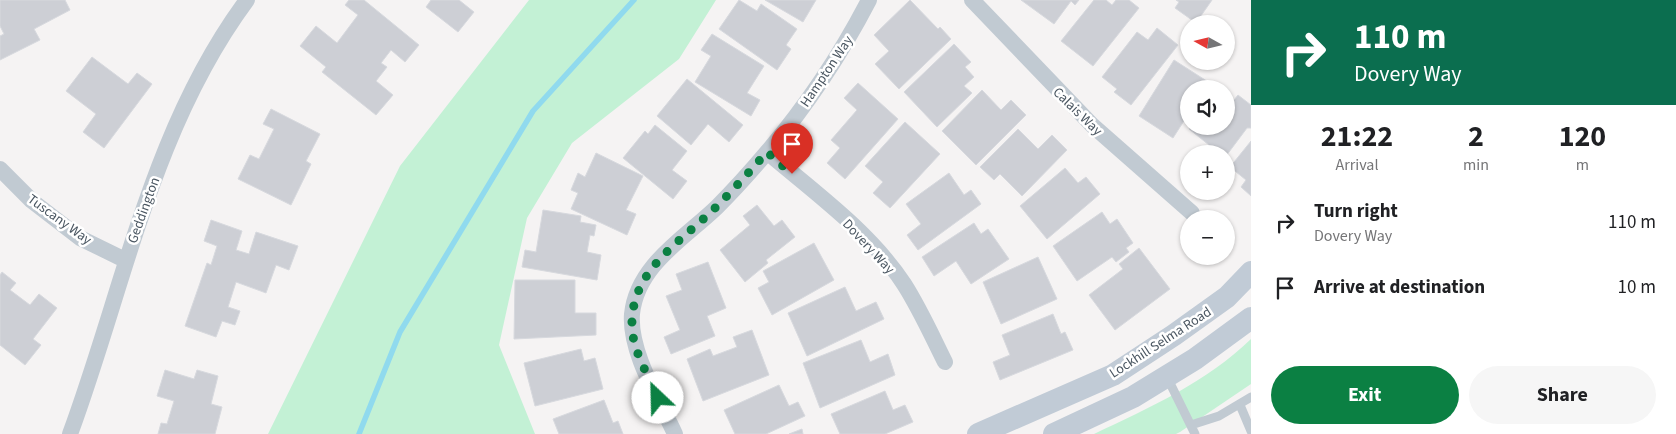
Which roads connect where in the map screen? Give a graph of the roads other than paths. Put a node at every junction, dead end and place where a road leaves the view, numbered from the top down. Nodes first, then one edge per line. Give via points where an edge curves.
1 (247, 0) edge
2 (869, 0) edge
3 (972, 0) edge
4 (767, 152) junction
5 (0, 169) edge
6 (1189, 210) edge
7 (125, 260) junction
8 (1251, 272) edge
9 (1251, 318) edge
10 (945, 362) dead end
11 (1167, 376) junction
12 (1251, 397) edge
13 (1240, 405) junction
14 (1191, 425) junction
15 (1251, 431) edge
16 (70, 434) edge
17 (675, 434) edge
18 (978, 434) edge
19 (1054, 434) edge
20 (1195, 434) edge

1 - 7 street, Geddington via 192,89 147,196
2 - 4 street, Hampton Way via 829,70
3 - 6 street, Calais Way via 1092,125
4 - 10 street, Dovery Way via 878,252 904,284
4 - 17 street, Hampton Way via 718,206 660,258 646,274 636,295 632,313 634,344
5 - 7 street, Tuscany Way via 32,201 80,238
7 - 16 street, Geddington
8 - 18 main road, Lockhill Selma Road via 1227,297 1113,375
9 - 11 main road
11 - 14 lane
11 - 19 main road via 1133,397
12 - 13 lane
13 - 14 lane
13 - 15 lane
14 - 20 lane

